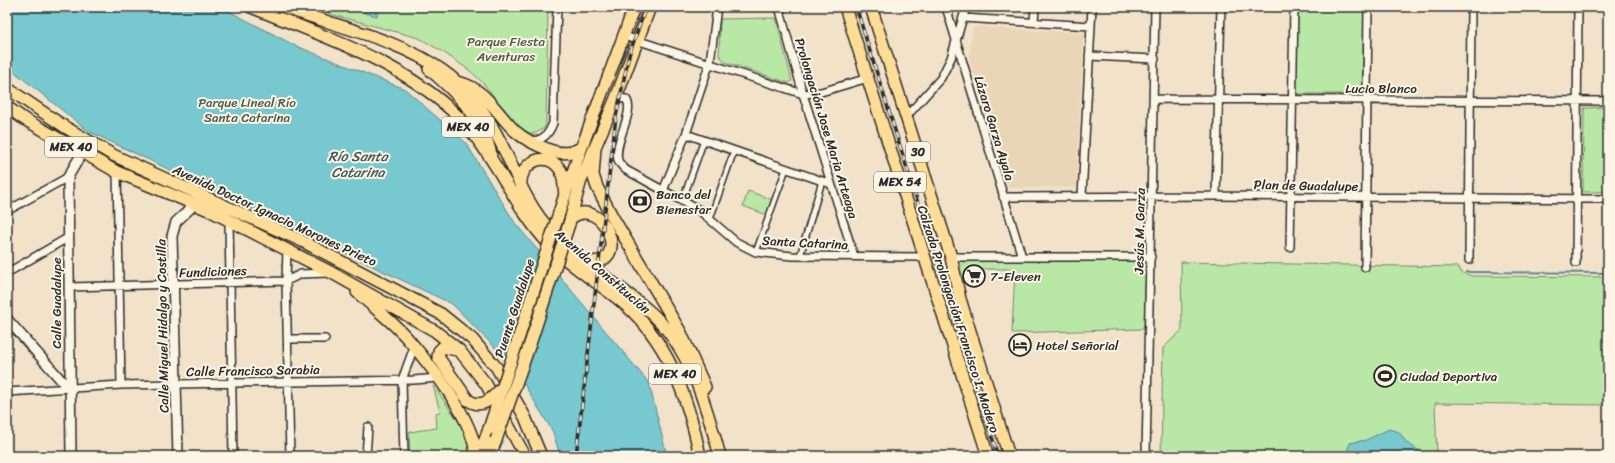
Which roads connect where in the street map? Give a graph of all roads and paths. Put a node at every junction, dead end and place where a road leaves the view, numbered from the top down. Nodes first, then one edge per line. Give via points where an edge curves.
1 (251, 7) edge
2 (284, 7) edge
3 (557, 7) edge
4 (634, 7) edge
5 (650, 7) edge
6 (717, 7) edge
7 (779, 7) edge
8 (845, 7) edge
9 (871, 7) edge
10 (946, 7) edge
11 (966, 7) edge
12 (1035, 7) edge
13 (1092, 7) edge
14 (1155, 7) edge
15 (1221, 7) edge
16 (1294, 7) edge
17 (1368, 7) edge
18 (1471, 7) edge
19 (1578, 7) edge
20 (963, 18) junction
21 (1034, 22) junction
22 (1091, 26) junction
23 (624, 36) junction
24 (638, 39) junction
25 (956, 40) junction
26 (386, 42) junction
27 (1090, 56) junction
28 (1155, 59) junction
29 (710, 62) junction
30 (868, 78) junction
31 (456, 81) junction
32 (7, 88) edge
33 (803, 94) junction
34 (616, 98) junction
35 (1154, 99) junction
36 (1218, 99) junction
37 (1292, 100) junction
38 (1366, 100) junction
39 (1470, 100) junction
40 (1576, 100) junction
41 (1608, 101) edge
42 (7, 106) edge
43 (906, 117) junction
44 (686, 134) junction
45 (529, 140) junction
46 (704, 140) junction
47 (99, 147) junction
48 (582, 147) junction
49 (594, 148) junction
50 (734, 151) junction
51 (82, 153) junction
52 (492, 159) junction
53 (786, 169) junction
54 (118, 172) junction
55 (68, 177) junction
56 (138, 180) junction
57 (822, 181) junction
58 (830, 184) junction
59 (521, 187) junction
60 (664, 191) junction
61 (565, 196) junction
62 (1082, 196) junction
63 (1152, 196) junction
64 (1216, 196) junction
65 (1291, 196) junction
66 (1003, 197) junction
67 (1365, 197) junction
68 (1469, 198) junction
69 (1576, 198) junction
70 (1608, 199) edge
71 (682, 202) junction
72 (194, 205) junction
73 (7, 212) edge
74 (710, 219) junction
75 (229, 221) junction
76 (570, 221) junction
77 (69, 237) junction
78 (1290, 247) dead end
79 (287, 250) junction
80 (756, 252) junction
81 (800, 256) junction
82 (854, 256) junction
83 (924, 256) junction
84 (1022, 256) junction
85 (951, 257) junction
86 (1150, 257) junction
87 (1469, 260) dead end
88 (585, 261) junction
89 (1576, 263) dead end
90 (1365, 267) dead end
91 (7, 273) edge
92 (332, 273) junction
93 (286, 281) junction
94 (345, 281) junction
95 (231, 282) junction
96 (173, 284) junction
97 (119, 286) junction
98 (70, 287) junction
99 (7, 319) edge
100 (288, 339) junction
101 (325, 339) dead end
102 (414, 347) junction
103 (459, 350) junction
104 (438, 378) junction
105 (402, 380) junction
106 (289, 382) junction
107 (232, 383) junction
108 (177, 384) junction
109 (121, 385) junction
110 (502, 388) junction
111 (69, 389) junction
112 (7, 392) edge
113 (710, 423) junction
114 (368, 427) dead end
115 (538, 445) junction
116 (700, 453) edge
117 (71, 456) edge
118 (178, 456) edge
119 (233, 456) edge
120 (290, 456) edge
121 (366, 456) edge
122 (404, 456) edge
123 (477, 456) edge
124 (490, 456) edge
125 (525, 456) edge
126 (541, 456) edge
127 (547, 456) edge
128 (720, 456) edge
129 (988, 456) edge
130 (1009, 456) edge
131 (1146, 456) edge

1 - 52 main road, Avenida Constitución / MEX 40 via 360,53 408,77 433,94 456,115
2 - 26 main road, Avenida Constitución / MEX 40
3 - 45 street via 553,123 550,132 544,138
4 - 23 main road, Puente Guadalupe
5 - 24 main road, Puente Guadalupe
6 - 29 street
7 - 33 street, Prolongación Jose Maria Arteaga
8 - 30 main road, Calzada Prolongación Francisco I. Madero / MEX 54
9 - 43 main road, Calzada Prolongación Francisco I. Madero / 30
10 - 25 street, Lázaro Garza Ayala
11 - 20 street
12 - 21 street
13 - 22 street
14 - 28 street, Jesús M. Garza
15 - 36 street
16 - 37 street
17 - 38 street
18 - 39 street
19 - 40 street
20 - 21 street
20 - 25 street
21 - 22 street
22 - 27 street
23 - 24 street
23 - 48 main road, Puente Guadalupe
24 - 29 street
24 - 34 main road, Puente Guadalupe
25 - 43 street via 941,78
25 - 66 street, Lázaro Garza Ayala
26 - 31 main road, Avenida Constitución / MEX 40 via 420,57
26 - 52 main road via 426,67 461,100 487,137
27 - 28 street
27 - 62 street
28 - 35 street, Jesús M. Garza
29 - 33 street
29 - 44 street
30 - 33 street via 817,93
30 - 83 main road, Calzada Prolongación Francisco I. Madero / MEX 54
31 - 45 main road via 478,91 514,130
31 - 59 main road, Avenida Constitución / MEX 40 via 488,118
32 - 47 main road, Avenida Doctor Ignacio Morones Prieto / MEX 40
33 - 58 street, Prolongación Jose Maria Arteaga
34 - 49 main road, Puente Guadalupe
34 - 60 street, Santa Catarina via 626,99 629,107 618,149 618,160 626,170
35 - 36 street, Lucio Blanco
35 - 63 street, Jesús M. Garza
36 - 37 street, Lucio Blanco
36 - 64 street
37 - 38 street, Lucio Blanco
37 - 65 street
38 - 39 street, Lucio Blanco
38 - 67 street
39 - 40 street, Lucio Blanco
39 - 68 street
40 - 41 street, Lucio Blanco
40 - 69 street
42 - 51 main road, Avenida Doctor Ignacio Morones Prieto / MEX 40
43 - 85 main road, Calzada Prolongación Francisco I. Madero / 30
44 - 46 street
44 - 60 street
45 - 48 main road via 560,153
46 - 50 street
46 - 71 street
47 - 56 main road via 127,168
47 - 115 main road, Avenida Doctor Ignacio Morones Prieto / MEX 40 via 302,241 441,314 472,339 497,368 517,400
48 - 61 main road, Puente Guadalupe
49 - 76 main road, Puente Guadalupe via 581,180
49 - 113 main road via 595,182 612,216 681,332 708,395
50 - 53 street
50 - 74 street
51 - 54 main road, Avenida Doctor Ignacio Morones Prieto / MEX 40
51 - 55 street
52 - 116 main road, Avenida Constitución / MEX 40 via 518,204 540,234 574,267 618,298 659,344 682,388
53 - 57 street
53 - 80 street
54 - 56 main road, Avenida Doctor Ignacio Morones Prieto / MEX 40
54 - 97 street
55 - 73 street
55 - 77 street, Calle Guadalupe
56 - 72 main road, Avenida Doctor Ignacio Morones Prieto / MEX 40
57 - 58 street
57 - 81 street
58 - 82 street, Prolongación Jose Maria Arteaga
59 - 61 main road via 520,178 526,166 533,161 546,160 557,166 562,173
59 - 88 main road, Avenida Constitución / MEX 40 via 545,224
60 - 71 street, Santa Catarina
61 - 110 main road, Puente Guadalupe, bridge
62 - 63 street, Plan de Guadalupe
62 - 66 street, Plan de Guadalupe
63 - 64 street, Plan de Guadalupe
63 - 86 street, Jesús M. Garza
64 - 65 street, Plan de Guadalupe
65 - 67 street, Plan de Guadalupe
65 - 78 street
66 - 84 street, Lázaro Garza Ayala
67 - 68 street, Plan de Guadalupe
67 - 90 street
68 - 69 street, Plan de Guadalupe
68 - 87 street
69 - 70 street, Plan de Guadalupe
69 - 89 street
71 - 74 street, Santa Catarina
72 - 75 main road, Avenida Doctor Ignacio Morones Prieto / MEX 40
72 - 96 street, Calle Miguel Hidalgo y Costilla via 179,218 173,229
74 - 80 street, Santa Catarina via 736,242
75 - 79 main road, Avenida Doctor Ignacio Morones Prieto / MEX 40
75 - 95 street
76 - 88 main road via 581,213 591,214 609,233 611,249 608,257 598,262
76 - 124 main road, Puente Guadalupe, bridge
77 - 91 street
77 - 98 street, Calle Guadalupe
79 - 92 main road, Avenida Doctor Ignacio Morones Prieto / MEX 40
79 - 93 street
80 - 81 street, Santa Catarina
81 - 82 street, Santa Catarina
82 - 83 street, Santa Catarina
83 - 129 main road, Calzada Prolongación Francisco I. Madero / MEX 54
84 - 85 street
84 - 86 street
85 - 130 main road, Calzada Prolongación Francisco I. Madero / 30 via 962,306
86 - 131 street, Jesús M. Garza
88 - 113 main road, Avenida Constitución / MEX 40 via 649,311 668,331 694,378
92 - 93 street, Fundiciones via 301,274
92 - 94 main road, Avenida Doctor Ignacio Morones Prieto / MEX 40
93 - 95 street, Fundiciones
93 - 100 street
94 - 102 main road via 395,326
94 - 103 main road, Avenida Doctor Ignacio Morones Prieto / MEX 40 via 435,331
95 - 96 street, Fundiciones
95 - 107 street
96 - 97 street, Fundiciones
96 - 108 street, Calle Miguel Hidalgo y Costilla
97 - 98 street, Fundiciones
97 - 109 street
98 - 111 street, Calle Guadalupe
99 - 111 street
100 - 101 street
100 - 106 street
102 - 104 main road
102 - 105 street
103 - 110 main road, bridge via 443,348 438,356 468,400 482,404
103 - 125 main road, Avenida Doctor Ignacio Morones Prieto / MEX 40 via 486,384
104 - 105 street, Calle Francisco Sarabia
104 - 123 main road via 466,420 473,435
105 - 106 street, Calle Francisco Sarabia
105 - 122 street
106 - 107 street, Calle Francisco Sarabia
106 - 120 street
107 - 108 street, Calle Francisco Sarabia
107 - 119 street
108 - 109 street, Calle Francisco Sarabia
108 - 118 street, Calle Miguel Hidalgo y Costilla
109 - 111 street, Calle Francisco Sarabia
110 - 123 main road, Puente Guadalupe, bridge
111 - 112 street, Calle Francisco Sarabia
111 - 117 street, Calle Guadalupe
113 - 128 main road, Avenida Constitución / MEX 40
114 - 121 street
115 - 126 main road, Avenida Doctor Ignacio Morones Prieto / MEX 40
115 - 127 main road

